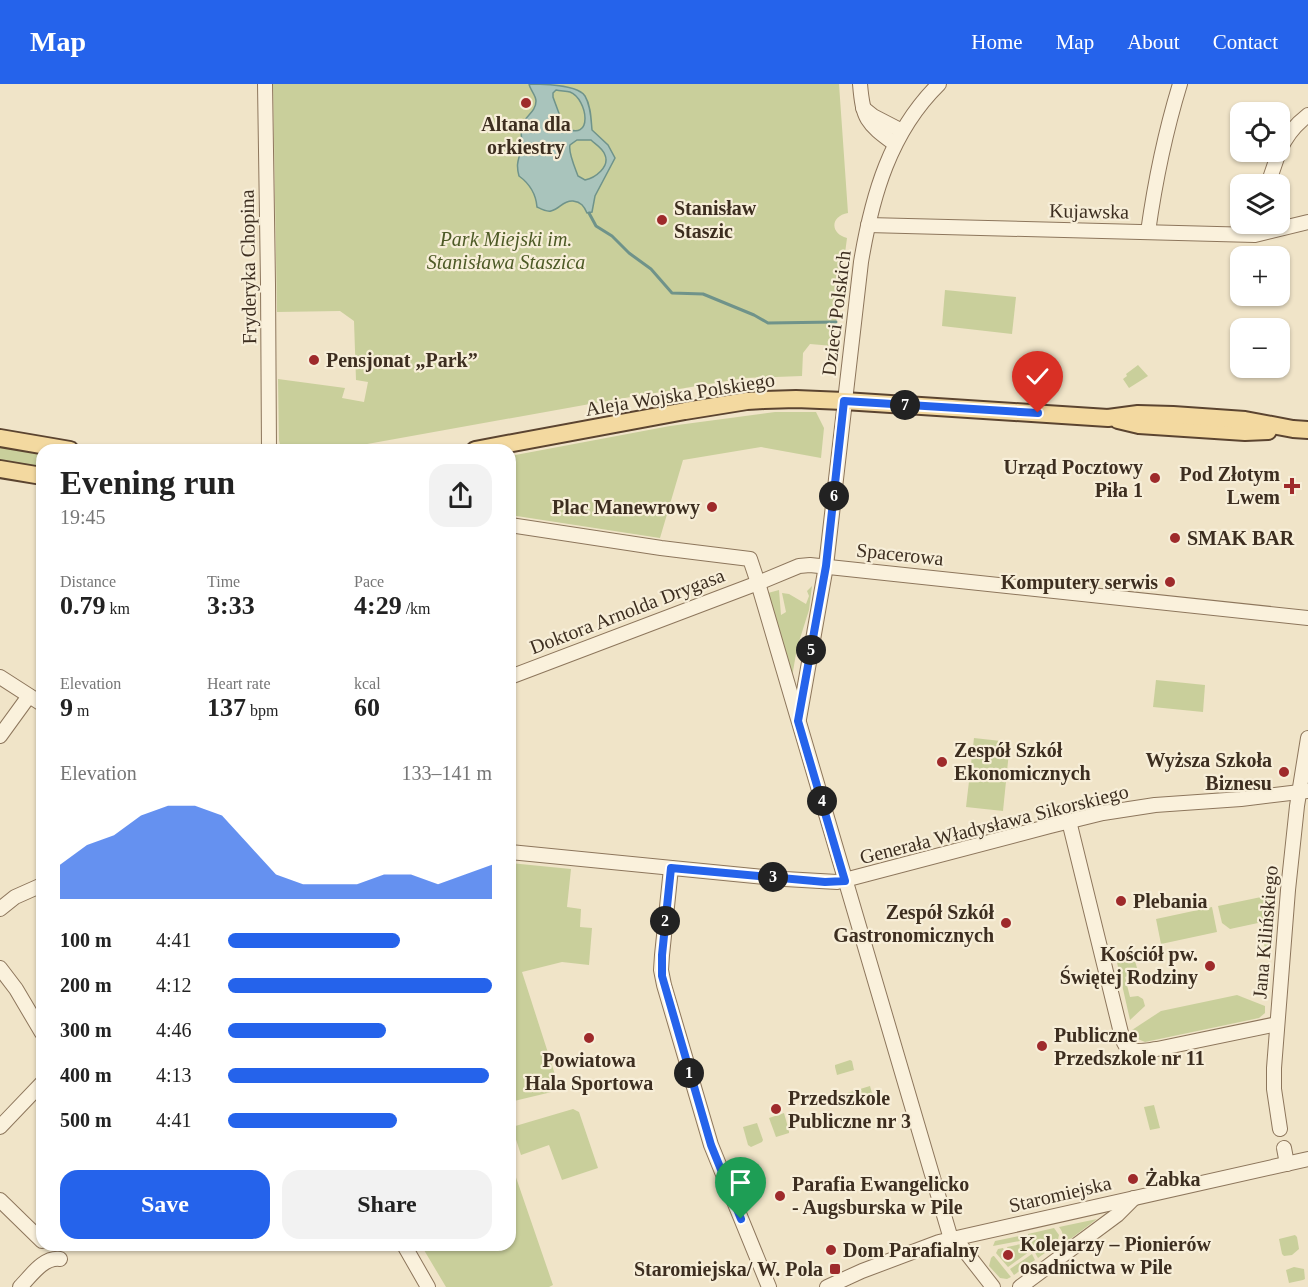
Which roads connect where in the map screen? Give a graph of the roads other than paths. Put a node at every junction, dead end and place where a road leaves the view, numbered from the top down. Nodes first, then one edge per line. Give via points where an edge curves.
1 (265, 84) edge
2 (860, 84) edge
3 (939, 84) edge
4 (1180, 84) edge
5 (862, 107) junction
6 (1308, 115) edge
7 (902, 131) junction
8 (1290, 132) edge
9 (895, 144) junction
10 (1308, 222) edge
11 (1290, 224) edge
12 (868, 225) junction
13 (1230, 230) edge
14 (1148, 232) junction
15 (844, 401) junction
16 (1300, 429) edge
17 (0, 438) edge
18 (36, 444) edge
19 (269, 444) edge
20 (507, 444) edge
21 (0, 469) edge
22 (36, 475) edge
23 (516, 526) edge
24 (826, 566) junction
25 (758, 583) junction
26 (1308, 618) edge
27 (516, 675) edge
28 (0, 677) edge
29 (29, 696) junction
30 (36, 700) edge
31 (798, 721) junction
32 (0, 736) edge
33 (1308, 738) edge
34 (1304, 792) edge
35 (1069, 821) junction
36 (516, 853) edge
37 (671, 868) junction
38 (845, 881) junction
39 (36, 888) edge
40 (0, 909) edge
41 (0, 968) edge
42 (36, 1023) edge
43 (1277, 1024) junction
44 (36, 1089) edge
45 (0, 1127) edge
46 (1280, 1129) dead end
47 (1284, 1148) dead end
48 (1308, 1159) edge
49 (1287, 1164) junction
50 (1135, 1197) junction
51 (0, 1200) edge
52 (36, 1236) edge
53 (951, 1239) junction
54 (52, 1251) edge
55 (407, 1251) edge
56 (20, 1287) edge
57 (428, 1287) edge
58 (769, 1287) edge
59 (827, 1287) edge
60 (993, 1287) edge
61 (1020, 1287) edge

1 - 19 street, Fryderyka Chopina
2 - 5 street
3 - 7 street, Dzieci Polskich
4 - 14 street via 1162,152
5 - 7 street
5 - 9 street via 871,125
6 - 8 street
7 - 9 street, Dzieci Polskich
9 - 12 street, Dzieci Polskich
10 - 11 street, Kujawska
12 - 14 street, Kujawska
12 - 15 street, Dzieci Polskich
13 - 14 street, Kujawska
15 - 16 main road, Aleja Wojska Polskiego via 1108,418 1190,429
15 - 20 main road, Aleja Wojska Polskiego via 747,401
15 - 24 street, Dzieci Polskich
17 - 18 main road
21 - 22 main road
23 - 25 street via 750,559
24 - 25 street, Spacerowa via 799,567
24 - 26 street, Spacerowa
24 - 31 street, Dzieci Polskich
25 - 27 street, Doktora Arnolda Drygasa
25 - 31 street
28 - 29 street
29 - 30 street
29 - 32 street
31 - 38 street
33 - 34 street, Jana Kilińskiego
34 - 35 street, Generała Władysława Sikorskiego via 1155,805
34 - 43 street, Jana Kilińskiego via 1288,890
35 - 38 street, Generała Władysława Sikorskiego
35 - 43 street via 1128,1049 1156,1049
36 - 37 street, Generała Władysława Sikorskiego
37 - 38 street, Generała Władysława Sikorskiego
37 - 58 street via 661,970 664,985 711,1145
38 - 53 street
39 - 40 street
41 - 42 street
43 - 46 street, Jana Kilińskiego via 1274,1089
44 - 45 street
47 - 49 street
48 - 49 street, Staromiejska
49 - 50 street, Staromiejska
50 - 53 street, Staromiejska
50 - 61 street via 1117,1215
51 - 52 street
53 - 59 street, Staromiejska
53 - 60 street
54 - 56 street via 60,1259 46,1262
55 - 57 street

